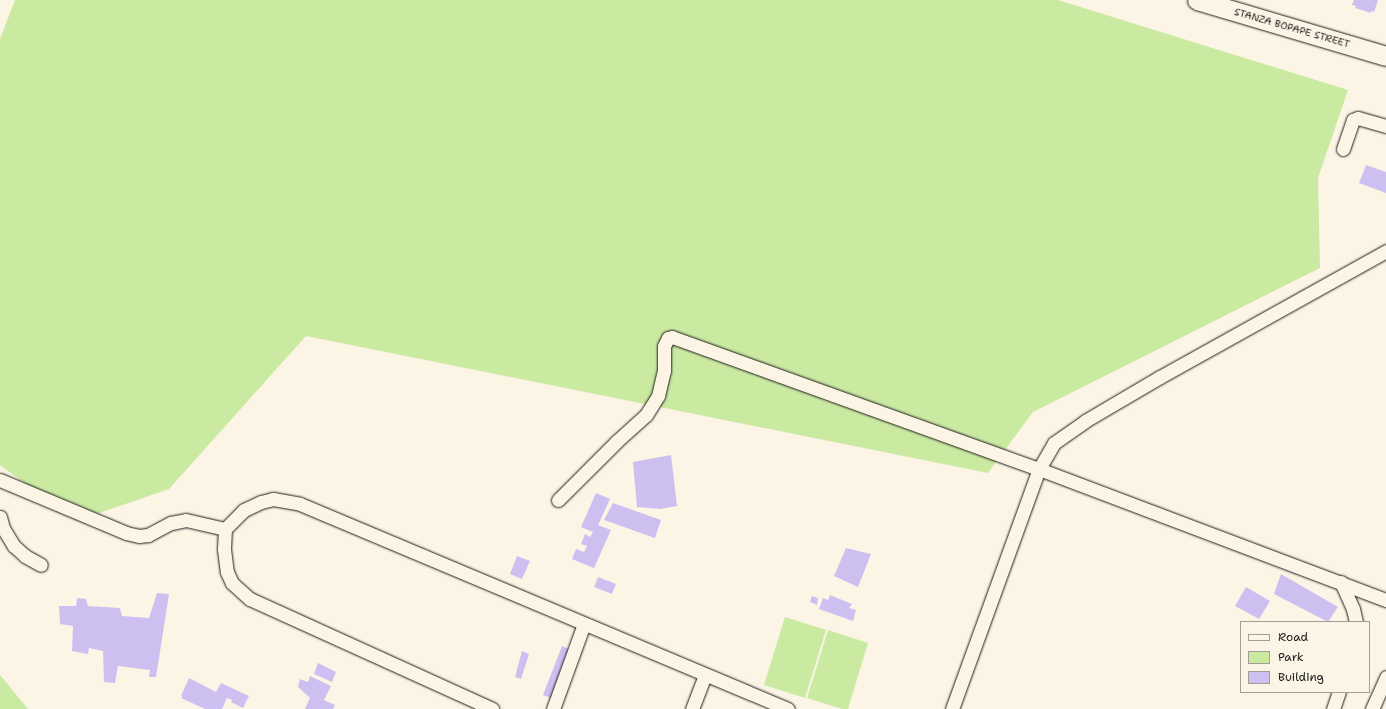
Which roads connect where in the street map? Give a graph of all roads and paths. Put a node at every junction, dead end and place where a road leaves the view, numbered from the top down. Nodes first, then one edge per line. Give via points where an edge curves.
1 (1197, 0) edge
2 (1244, 0) edge
3 (1386, 42) edge
4 (1386, 56) edge
5 (1386, 126) edge
6 (1343, 149) dead end
7 (1386, 251) edge
8 (1039, 469) junction
9 (0, 480) edge
10 (558, 500) dead end
11 (0, 517) edge
12 (225, 529) junction
13 (41, 565) dead end
14 (1341, 582) junction
15 (1386, 600) edge
16 (1356, 621) edge
17 (584, 624) junction
18 (705, 675) junction
19 (1386, 676) edge
20 (1339, 693) edge
21 (492, 709) edge
22 (553, 709) edge
23 (692, 709) edge
24 (788, 709) edge
25 (952, 709) edge
26 (1333, 709) edge
27 (1372, 709) edge

1 - 4 main road, STANZA BOPAPE STREET
2 - 3 main road, STANZA BOPAPE STREET
5 - 6 street via 1358,118 1354,120
7 - 8 street via 1085,420 1054,443
8 - 10 street via 672,337 668,338 664,346 664,371 658,396 646,415 616,441
8 - 14 street
8 - 25 street
9 - 12 street via 126,533 139,536 186,520
11 - 13 street via 3,528 14,546
12 - 17 street via 244,510 261,502 273,499 287,500
12 - 21 street via 227,572 232,583 250,599
14 - 15 street
14 - 16 street via 1354,609
17 - 18 street
17 - 22 street
18 - 23 street
18 - 24 street
19 - 27 street
20 - 26 street

